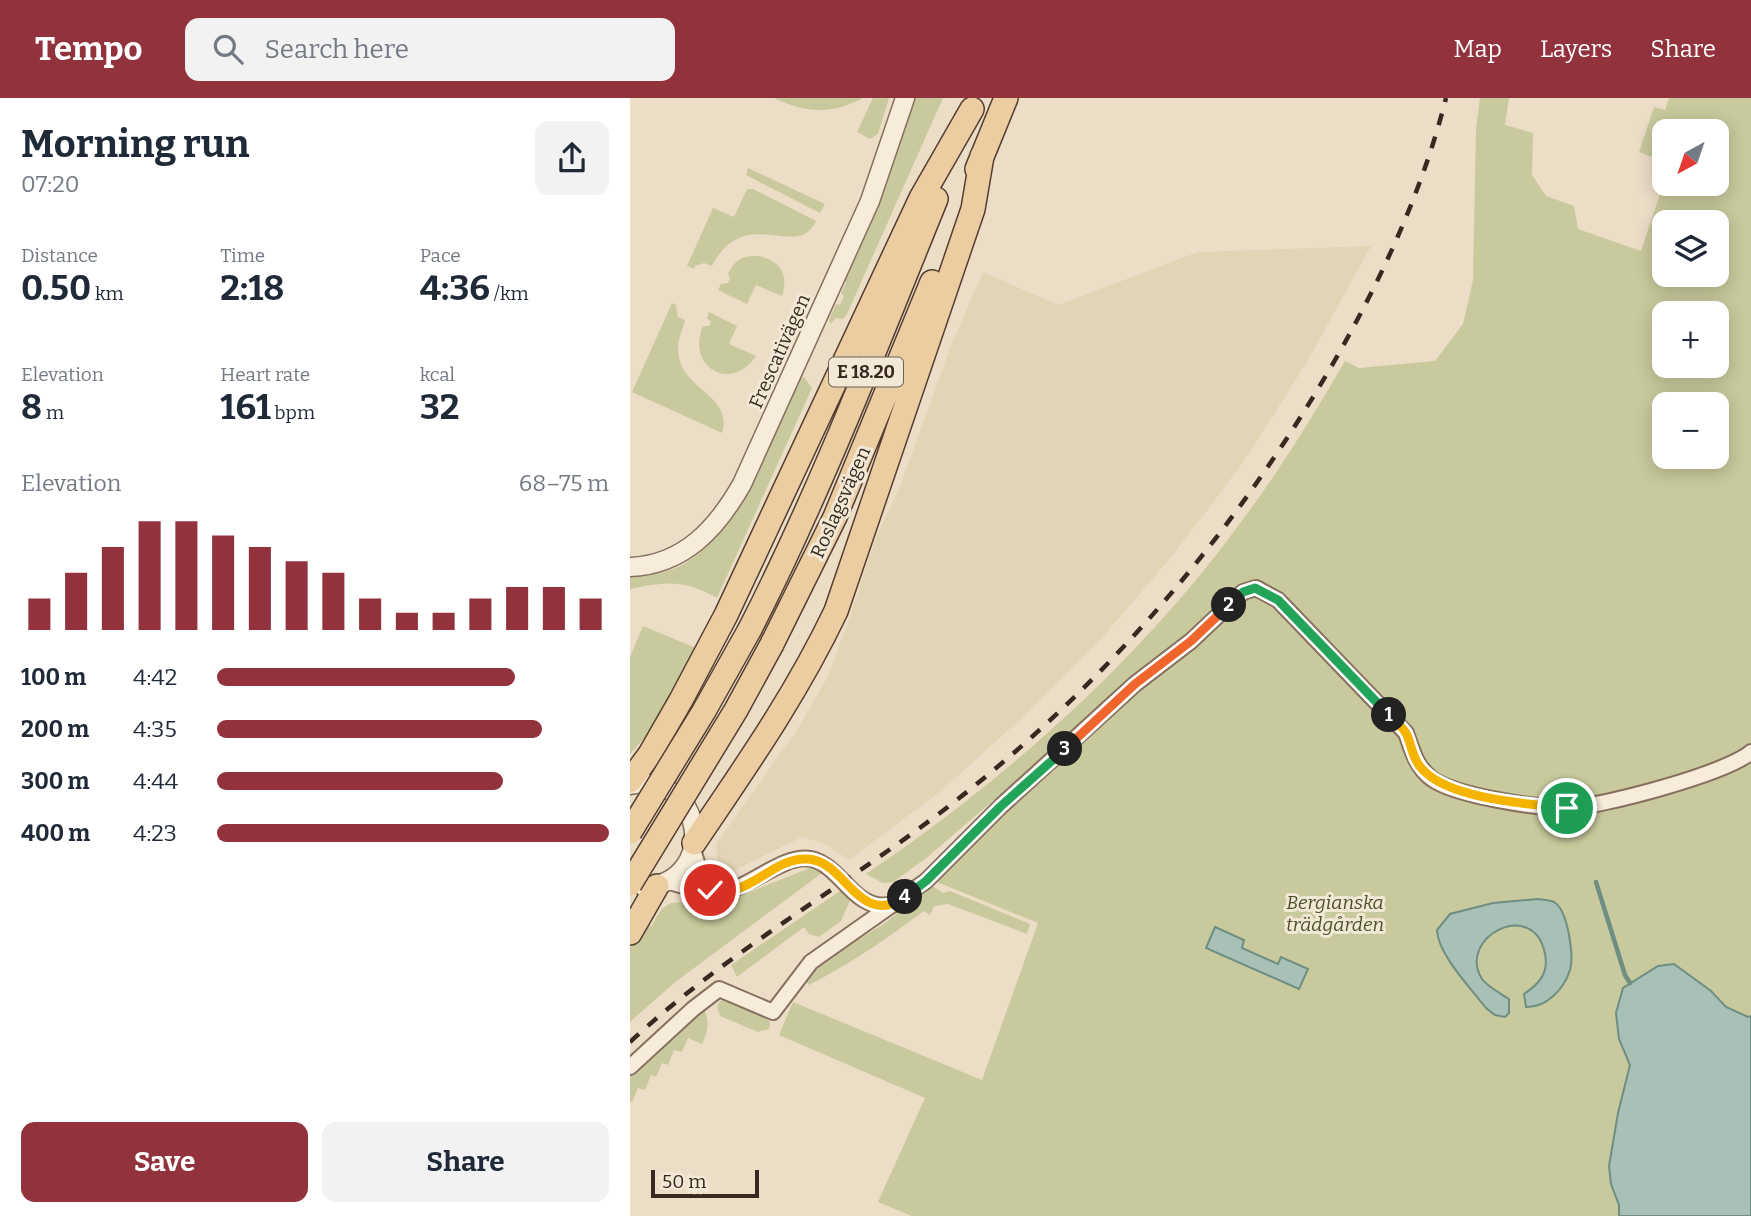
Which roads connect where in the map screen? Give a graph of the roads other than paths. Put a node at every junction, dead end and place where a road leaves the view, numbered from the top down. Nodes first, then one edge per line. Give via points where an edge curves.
1 (905, 98) edge
2 (1006, 98) edge
3 (974, 104) edge
4 (982, 156) junction
5 (630, 567) edge
6 (1751, 752) edge
7 (630, 783) edge
8 (630, 832) edge
9 (694, 846) junction
10 (662, 883) junction
11 (630, 885) edge
12 (710, 890) junction
13 (859, 895) junction
14 (893, 905) junction
15 (862, 926) junction
16 (630, 933) edge
17 (630, 1067) edge

1 - 5 street, Frescativägen via 870,201 742,484 712,528 679,554
2 - 4 main road, Roslagsvägen / E 18.20
3 - 7 main road via 920,198 726,615
3 - 8 main road, Roslagsvägen / E 18.20, bridge via 834,453 780,569 704,711
4 - 9 main road via 973,208 835,611 783,711
4 - 11 main road, Roslagsvägen / E 18.20, bridge via 835,517 736,710
6 - 14 street via 1706,774 1567,808 1514,803 1447,787 1420,768 1406,733 1278,600 1255,588 1243,592 1191,641 1135,684 926,881
7 - 9 street via 652,784 676,795 691,816
9 - 10 street via 683,868
9 - 12 street via 704,884
10 - 11 street
10 - 12 street
10 - 16 main road
12 - 13 street via 733,890 790,862 809,859 829,867
13 - 14 street via 875,905
13 - 15 street via 867,912
14 - 15 street
15 - 17 street via 811,962 773,1012 719,989

